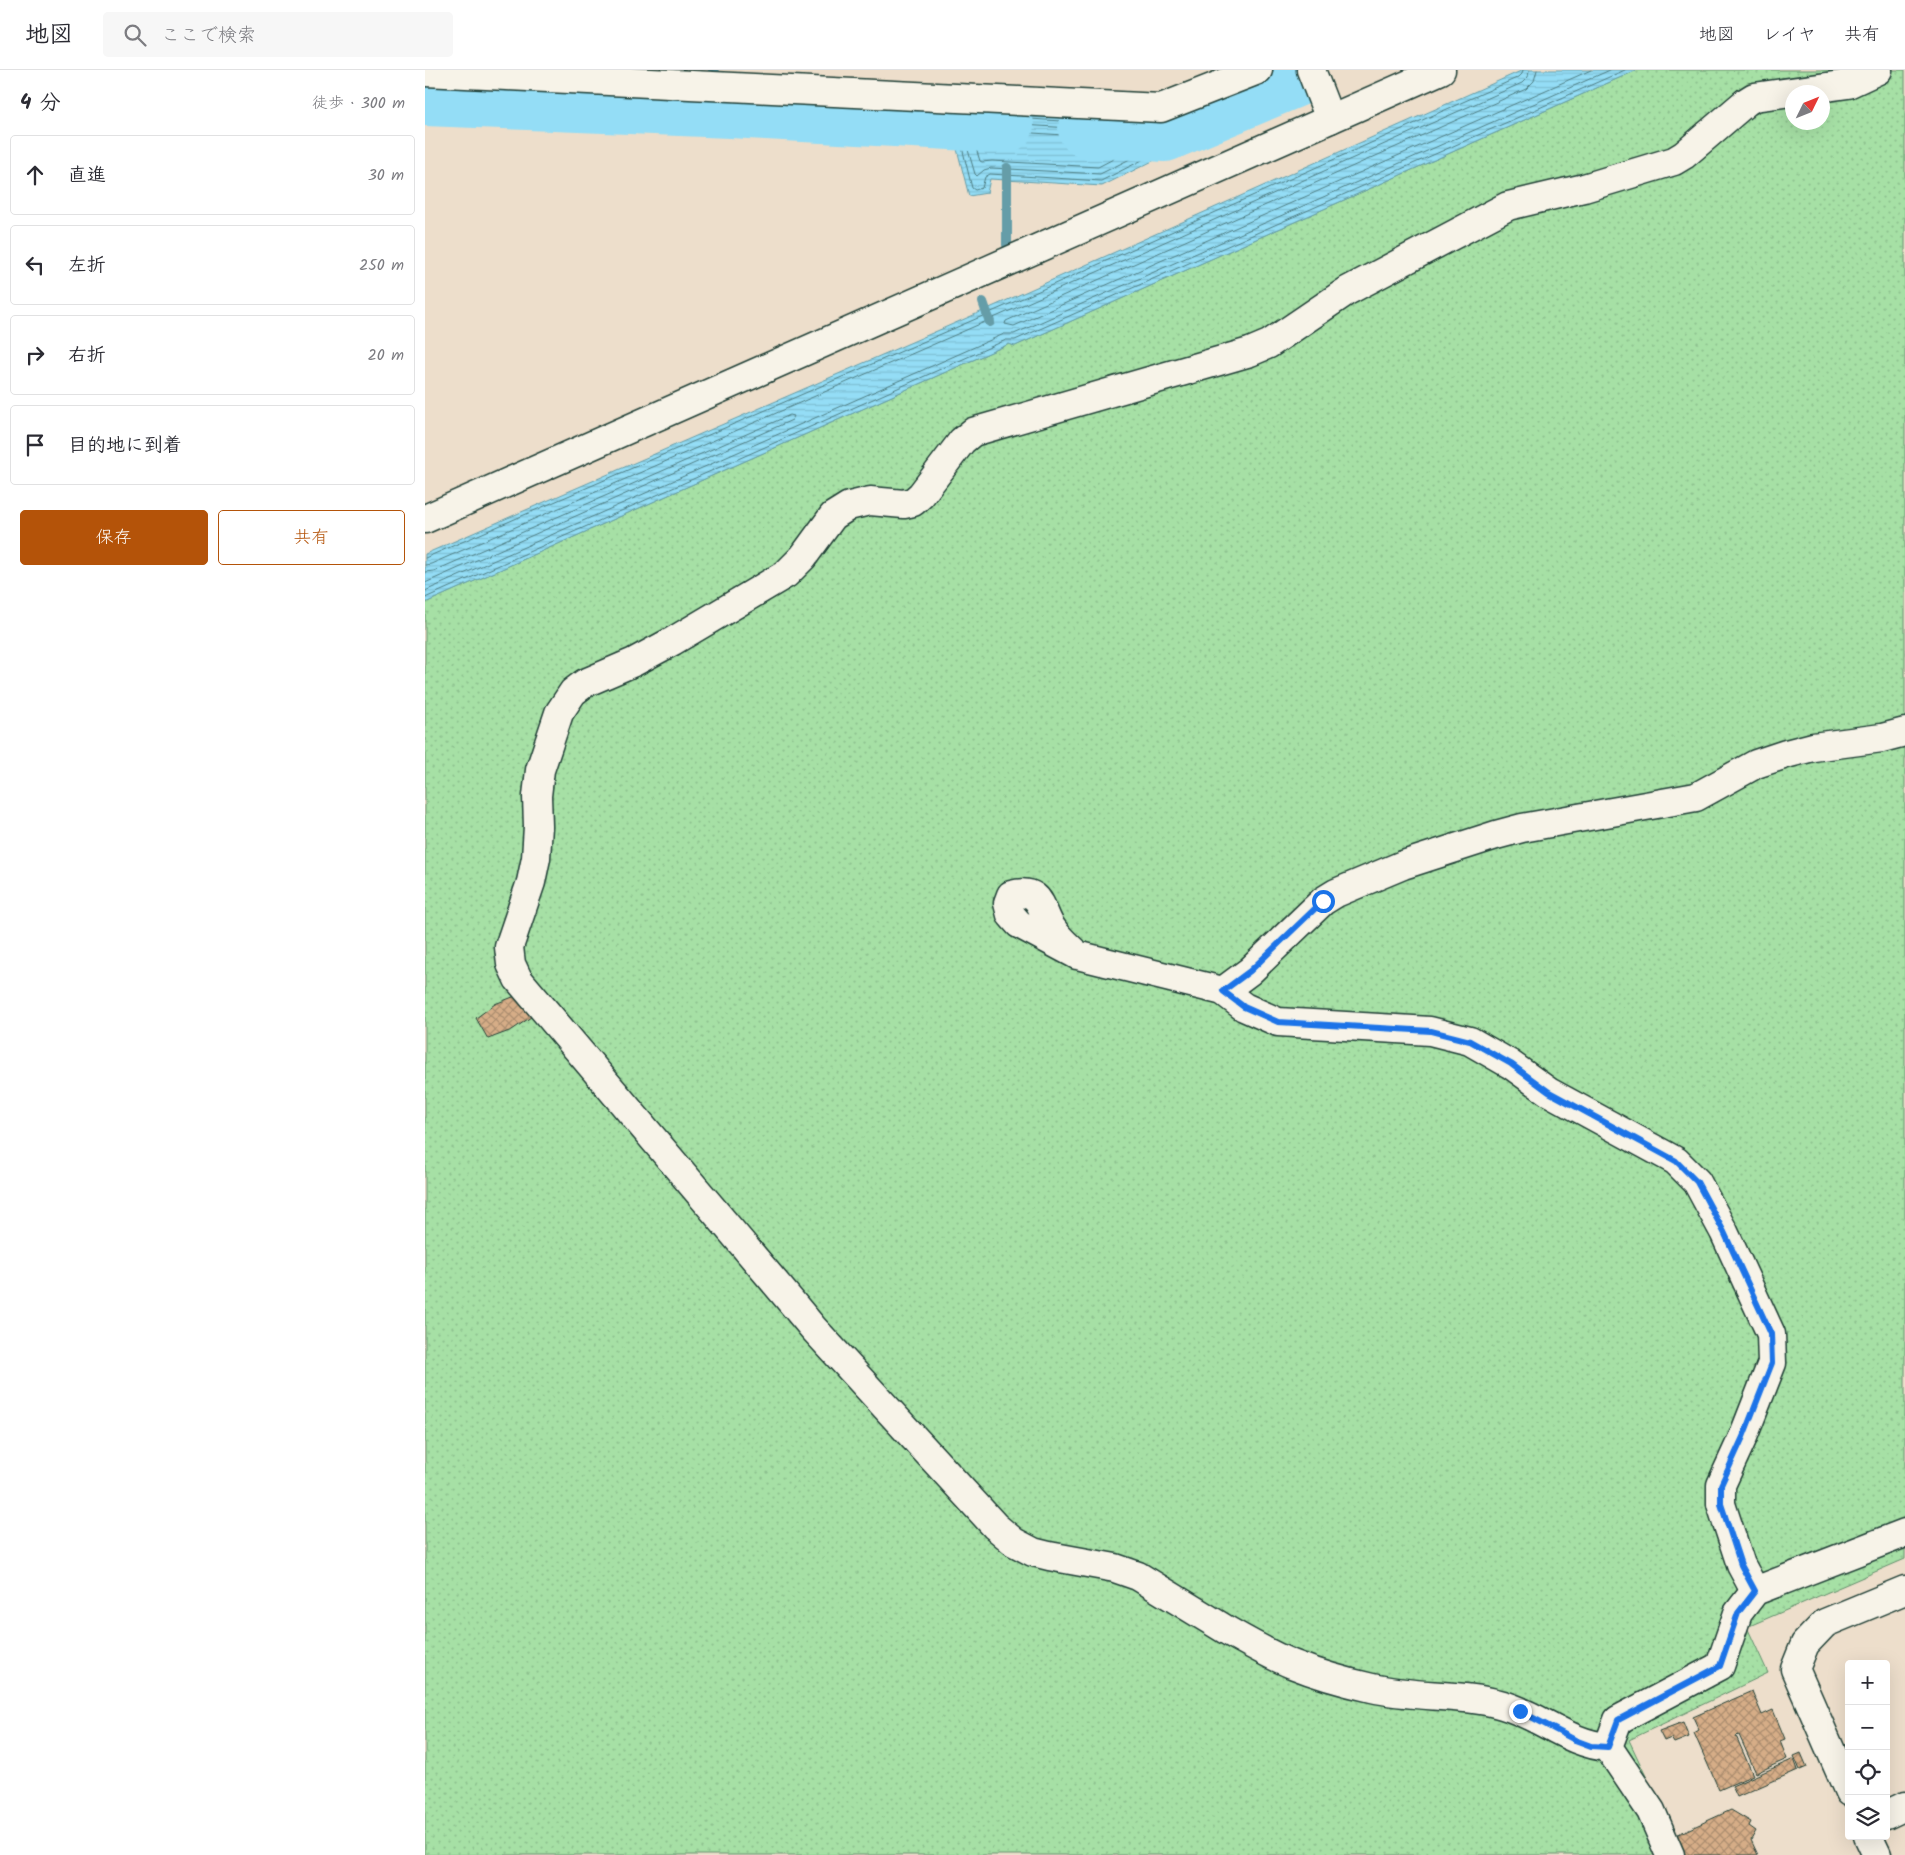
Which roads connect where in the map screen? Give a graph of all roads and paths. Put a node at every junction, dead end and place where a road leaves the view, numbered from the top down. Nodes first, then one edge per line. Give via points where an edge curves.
1 (1258, 70) edge
2 (1441, 70) edge
3 (1878, 70) edge
4 (425, 72) edge
5 (1314, 76) edge
6 (1330, 119) junction
7 (425, 518) edge
8 (1905, 732) edge
9 (1077, 954) dead end
10 (1223, 991) junction
11 (1905, 1533) edge
12 (1905, 1590) edge
13 (1755, 1591) junction
14 (1608, 1747) junction
15 (1845, 1783) edge
16 (1905, 1806) edge
17 (1890, 1813) edge
18 (1870, 1840) edge
19 (1670, 1855) edge
20 (1877, 1855) edge

1 - 4 street via 1161,108
2 - 6 street
3 - 14 street via 1848,84 1754,97 1674,160 1584,188 1508,206 1347,291 1269,344 1249,352 973,432 913,502 869,502 849,506 833,516 803,557 786,574 673,641 585,683 573,692 559,713 540,770 536,858 509,947 511,964 518,979 813,1328 995,1526 1015,1542 1033,1552 1115,1568 1138,1576 1262,1650 1292,1664 1394,1693 1502,1705 1575,1740 1591,1746
5 - 6 street
6 - 7 street
8 - 10 street via 1804,750 1756,764 1696,797 1522,828 1403,865 1323,901 1250,971
9 - 10 street
10 - 13 street via 1244,1007 1278,1022 1431,1031 1470,1041 1511,1064 1549,1092 1676,1161 1697,1182 1771,1334 1772,1363 1721,1485 1721,1504 1741,1565
11 - 13 street
12 - 15 street via 1825,1623 1805,1644 1795,1669
13 - 14 street via 1738,1613 1720,1666 1618,1720
14 - 19 street via 1651,1811
16 - 17 street
18 - 20 street

